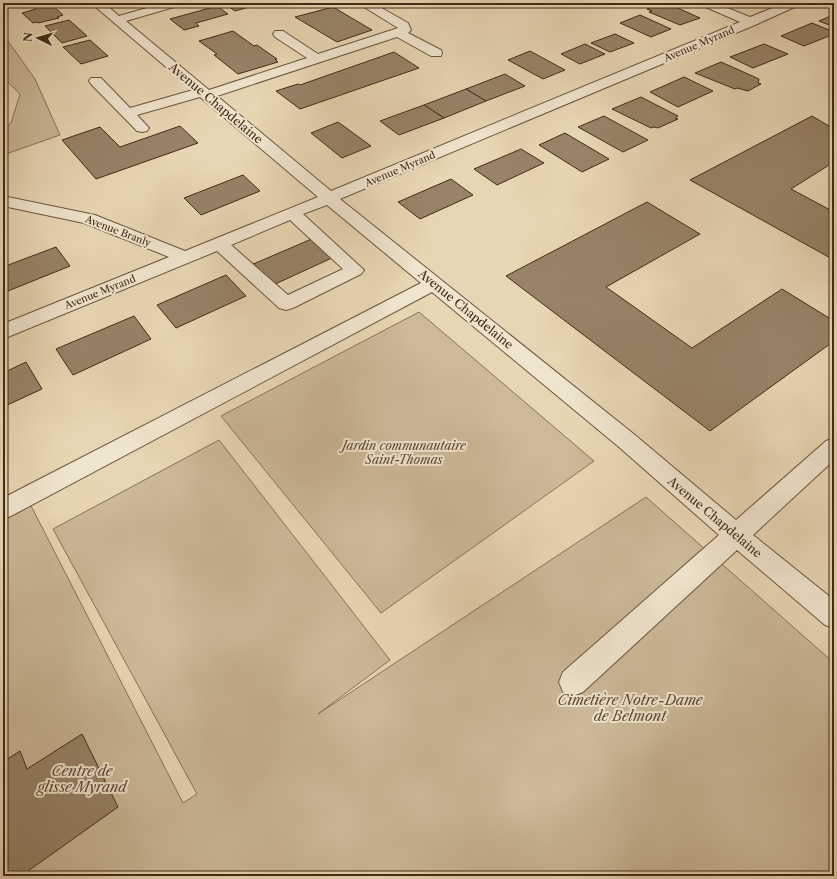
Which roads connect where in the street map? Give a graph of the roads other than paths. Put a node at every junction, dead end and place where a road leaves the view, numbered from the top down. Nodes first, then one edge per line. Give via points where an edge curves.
1 (98, 3) edge
2 (177, 3) edge
3 (705, 3) edge
4 (795, 3) edge
5 (368, 5) dead end
6 (118, 20) junction
7 (751, 22) junction
8 (399, 33) junction
9 (279, 34) dead end
10 (436, 53) dead end
11 (317, 59) junction
12 (96, 81) dead end
13 (205, 93) junction
14 (128, 113) junction
15 (142, 128) dead end
16 (329, 198) junction
17 (3, 200) edge
18 (292, 213) junction
19 (219, 243) junction
20 (185, 257) junction
21 (435, 283) junction
22 (3, 332) edge
23 (834, 447) edge
24 (3, 509) edge
25 (735, 534) junction
26 (834, 616) edge
27 (573, 682) dead end

1 - 6 street, Avenue Chapdelaine
2 - 6 street
3 - 7 street
4 - 7 street, Avenue Myrand
5 - 8 street via 404,26 405,30
6 - 13 street, Avenue Chapdelaine
7 - 16 street, Avenue Myrand
8 - 10 street
8 - 11 street
9 - 11 street
11 - 13 street
12 - 14 street
13 - 14 street
13 - 16 street, Avenue Chapdelaine
14 - 15 street
16 - 18 street, Avenue Myrand
16 - 21 street, Avenue Chapdelaine
17 - 20 street, Avenue Branly via 89,219
18 - 19 street, Avenue Myrand
18 - 19 street via 355,270 286,304
19 - 20 street, Avenue Myrand
20 - 22 street, Avenue Myrand
21 - 24 street
21 - 25 street, Avenue Chapdelaine via 627,441
23 - 25 street
25 - 26 street, Avenue Chapdelaine
25 - 27 street

